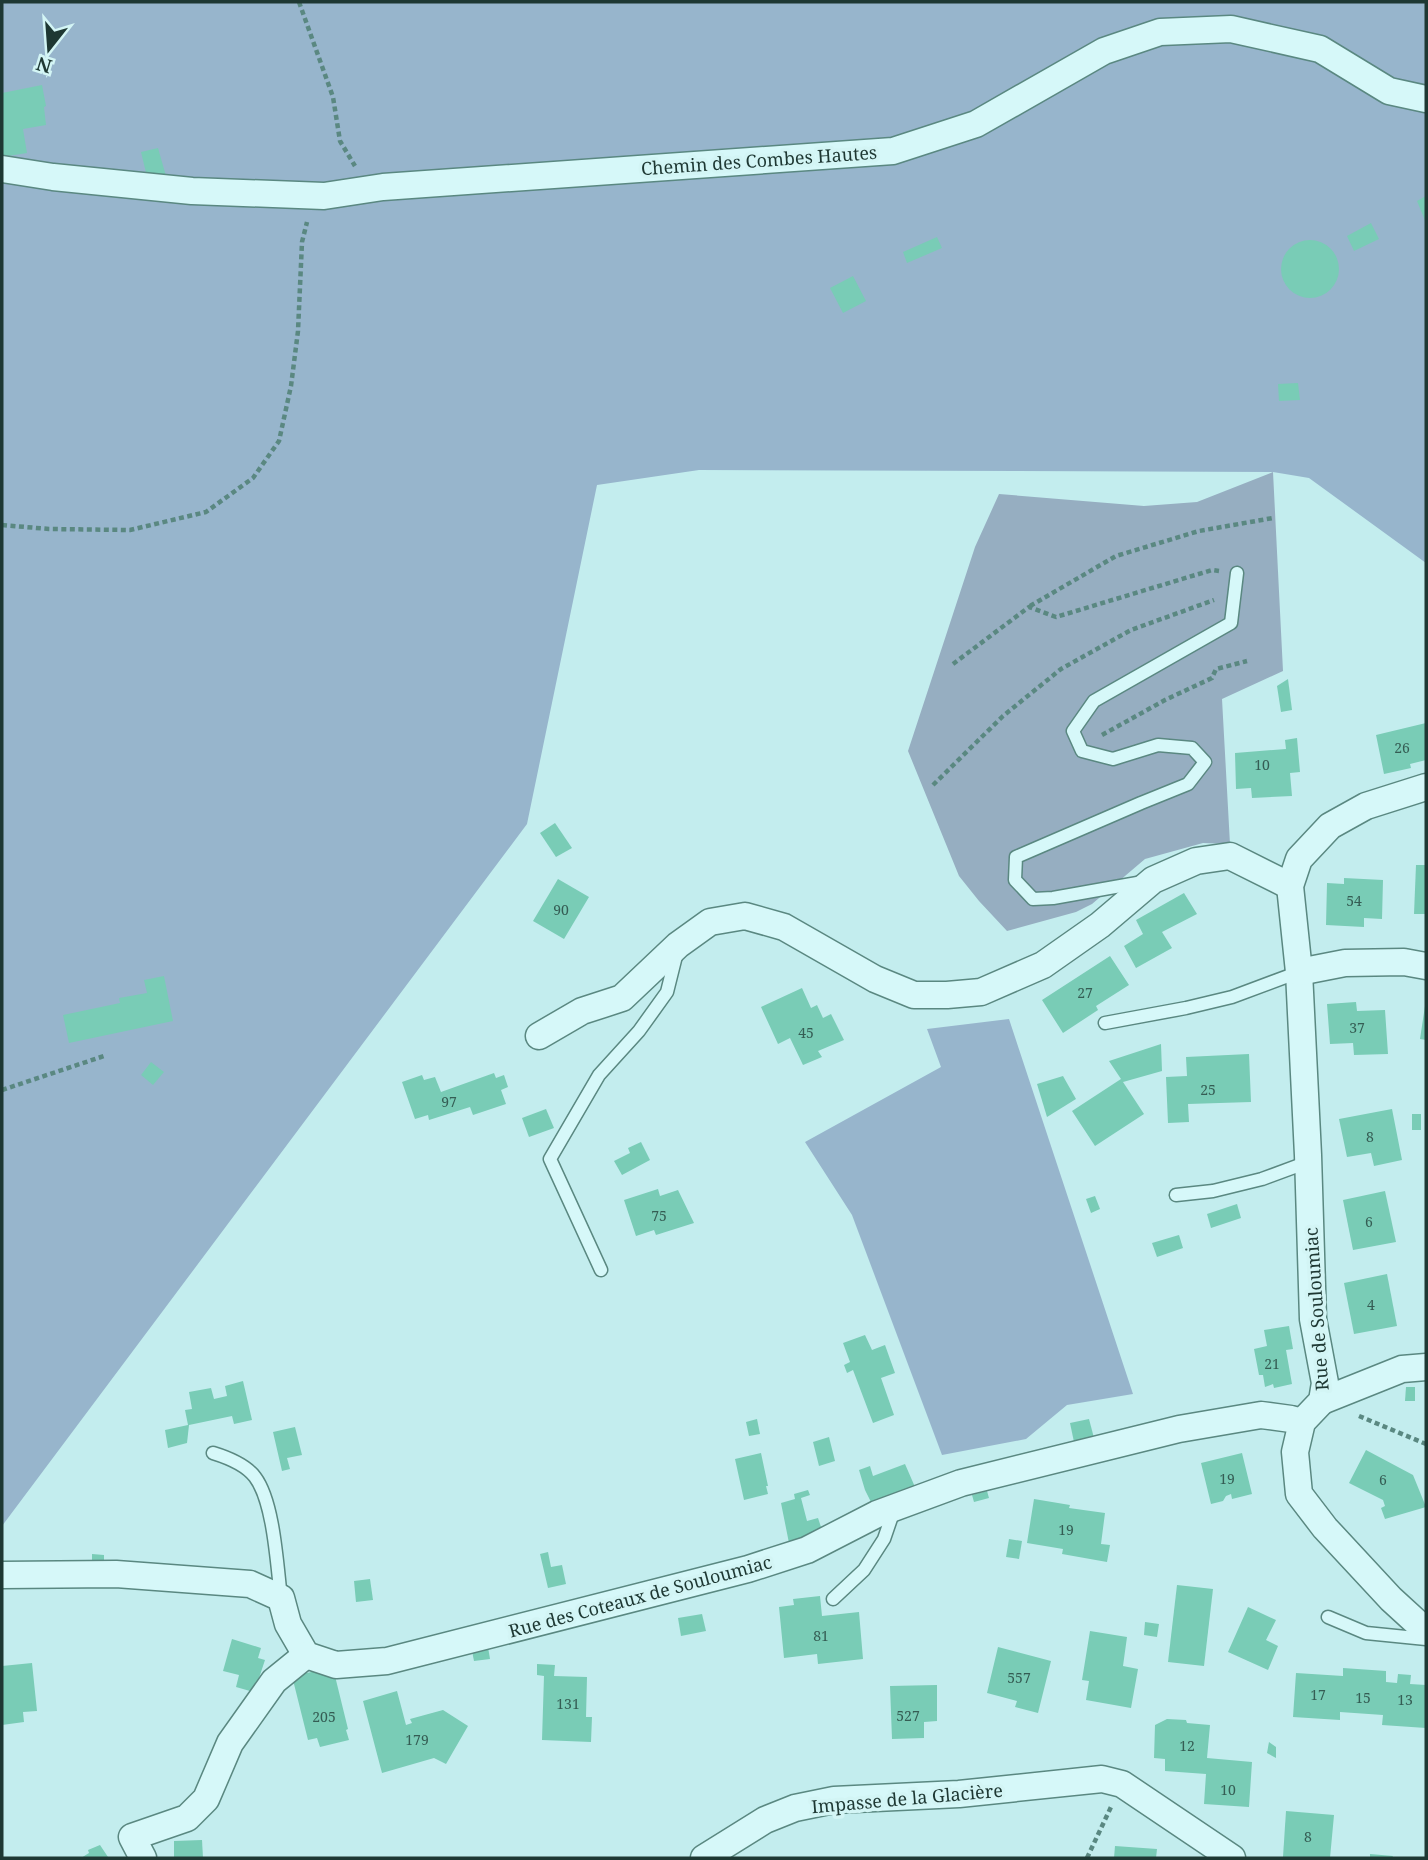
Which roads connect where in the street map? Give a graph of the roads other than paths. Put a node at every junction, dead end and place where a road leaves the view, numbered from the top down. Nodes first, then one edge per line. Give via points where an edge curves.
1 (1426, 99) edge
2 (2, 169) edge
3 (1237, 573) road end
4 (1426, 787) edge
5 (1153, 880) junction
6 (1290, 886) junction
7 (678, 945) junction
8 (1426, 966) edge
9 (1299, 972) junction
10 (1105, 1023) dead end
11 (539, 1036) dead end
12 (1308, 1162) junction
13 (1175, 1195) dead end
14 (601, 1270) dead end
15 (1426, 1367) edge
16 (1322, 1401) junction
17 (1302, 1422) junction
18 (213, 1453) dead end
19 (895, 1506) junction
20 (2, 1575) edge
21 (281, 1598) junction
22 (834, 1599) dead end
23 (1328, 1617) dead end
24 (1426, 1631) edge
25 (1426, 1639) edge
26 (306, 1655) junction
27 (143, 1858) edge
28 (704, 1858) edge
29 (1232, 1858) edge

1 - 2 street, Chemin des Combes Hautes via 1389,91 1320,49 1231,29 1160,32 1104,51 976,124 893,151 383,187 324,196 192,191
3 - 5 lane via 1231,623 1094,701 1073,731 1082,751 1113,759 1158,745 1192,748 1205,762 1188,784 1016,858 1014,880 1033,899
4 - 6 street via 1366,806 1330,826 1299,859
5 - 6 street via 1196,861 1230,856
5 - 7 street via 1044,965 981,992 914,995 875,979 784,927 746,916 710,922
6 - 9 street, Rue de Souloumiac
7 - 11 street via 622,998 582,1011
7 - 14 lane via 667,992 599,1075 550,1159
8 - 9 street via 1345,963
9 - 10 lane via 1232,997
9 - 12 street, Rue de Souloumiac
12 - 13 lane via 1262,1179
12 - 16 street, Rue de Souloumiac via 1313,1319 1325,1383
15 - 16 street via 1402,1369
16 - 17 street, Rue de Souloumiac
17 - 19 street, Rue des Coteaux de Souloumiac via 1261,1415 1179,1429 961,1483
17 - 24 street via 1295,1452 1299,1494 1353,1559
18 - 21 lane via 254,1476 269,1508
19 - 22 lane via 884,1539 864,1570
19 - 26 street, Rue des Coteaux de Souloumiac via 807,1550 748,1569 413,1655 336,1665
20 - 21 street via 116,1574 250,1584
21 - 26 street via 288,1624
23 - 25 lane via 1366,1633
26 - 27 street via 274,1681 230,1743 206,1799 187,1818 132,1836
28 - 29 street, Impasse de la Glacière via 765,1820 834,1800 959,1794 1102,1779 1122,1784

